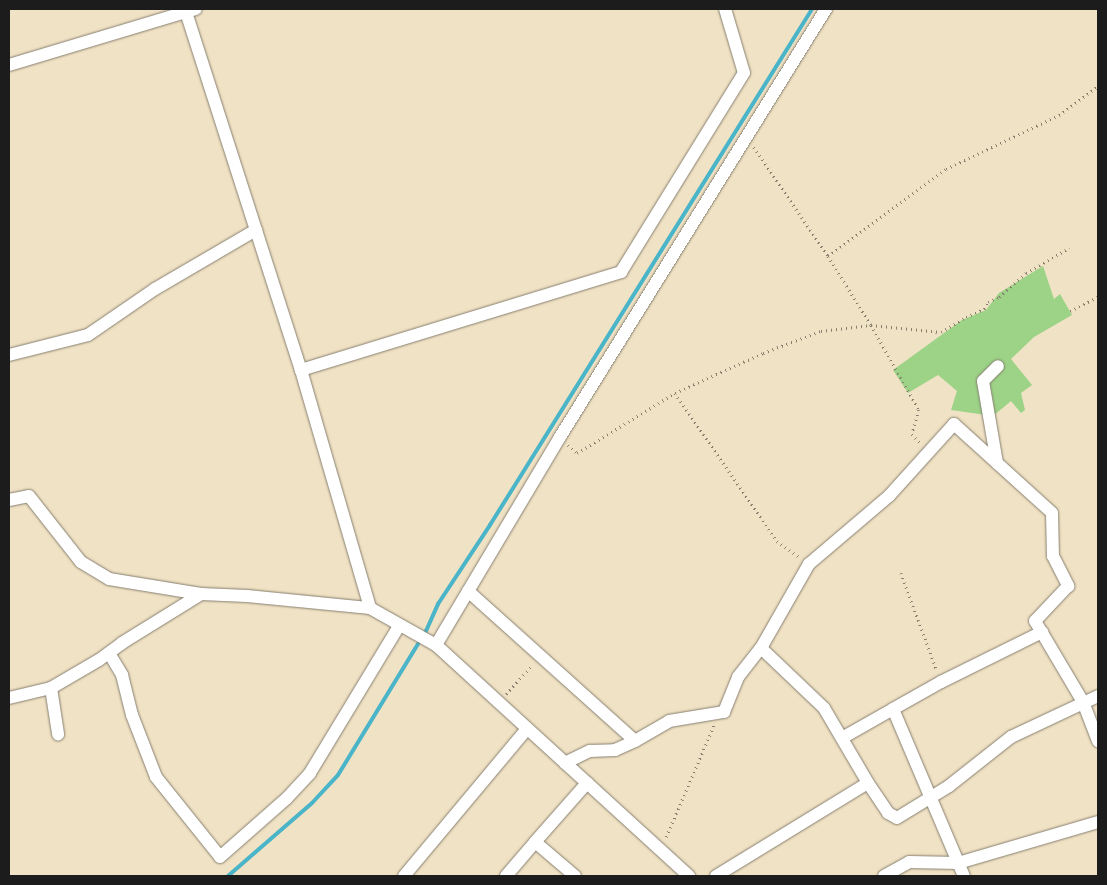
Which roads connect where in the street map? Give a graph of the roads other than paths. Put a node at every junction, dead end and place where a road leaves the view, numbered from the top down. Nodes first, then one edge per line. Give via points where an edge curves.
1 (724, 9) edge
2 (826, 9) edge
3 (189, 10) edge
4 (9, 65) edge
5 (256, 230) junction
6 (9, 355) edge
7 (998, 366) dead end
8 (301, 370) junction
9 (997, 463) junction
10 (9, 500) edge
11 (468, 591) junction
12 (201, 594) junction
13 (370, 608) junction
14 (400, 626) junction
15 (1042, 632) junction
16 (436, 645) junction
17 (761, 648) junction
18 (108, 653) junction
19 (51, 688) junction
20 (1098, 696) edge
21 (9, 698) edge
22 (1083, 702) junction
23 (893, 709) junction
24 (527, 729) junction
25 (58, 734) dead end
26 (842, 738) junction
27 (635, 741) junction
28 (1098, 742) edge
29 (565, 763) junction
30 (868, 782) junction
31 (587, 783) junction
32 (931, 798) junction
33 (1098, 822) edge
34 (536, 842) junction
35 (958, 863) junction
36 (404, 876) edge
37 (506, 876) edge
38 (575, 876) edge
39 (689, 876) edge
40 (716, 876) edge
41 (884, 876) edge
42 (964, 876) edge

1 - 8 street via 744,73 621,272
2 - 11 street
3 - 4 street
3 - 5 street
5 - 6 street via 155,289 88,335
5 - 8 street
7 - 9 street via 983,381
8 - 13 street
9 - 15 street via 1052,513 1053,556 1068,586 1035,620
9 - 17 street via 954,424 889,496 809,564
10 - 12 street via 29,496 81,562 109,579
11 - 16 street
11 - 27 street
12 - 13 street
12 - 18 street
13 - 14 street
14 - 16 street
14 - 18 street via 310,773 287,798 220,857 156,777 132,715 122,676
15 - 22 street
15 - 23 street
16 - 24 street
17 - 26 street via 824,708
17 - 27 street via 738,677 724,712 670,721
18 - 19 street
19 - 21 street
19 - 25 street
20 - 22 street
22 - 28 street
22 - 32 street via 1011,737
23 - 26 street
23 - 32 street
24 - 29 street
24 - 36 street
26 - 30 street
27 - 29 street via 616,750 590,751
29 - 31 street
30 - 32 street via 888,813 897,818
30 - 40 street
31 - 34 street
31 - 39 street
32 - 35 street
33 - 35 street
34 - 37 street
34 - 38 street
35 - 41 street via 909,862
35 - 42 street

